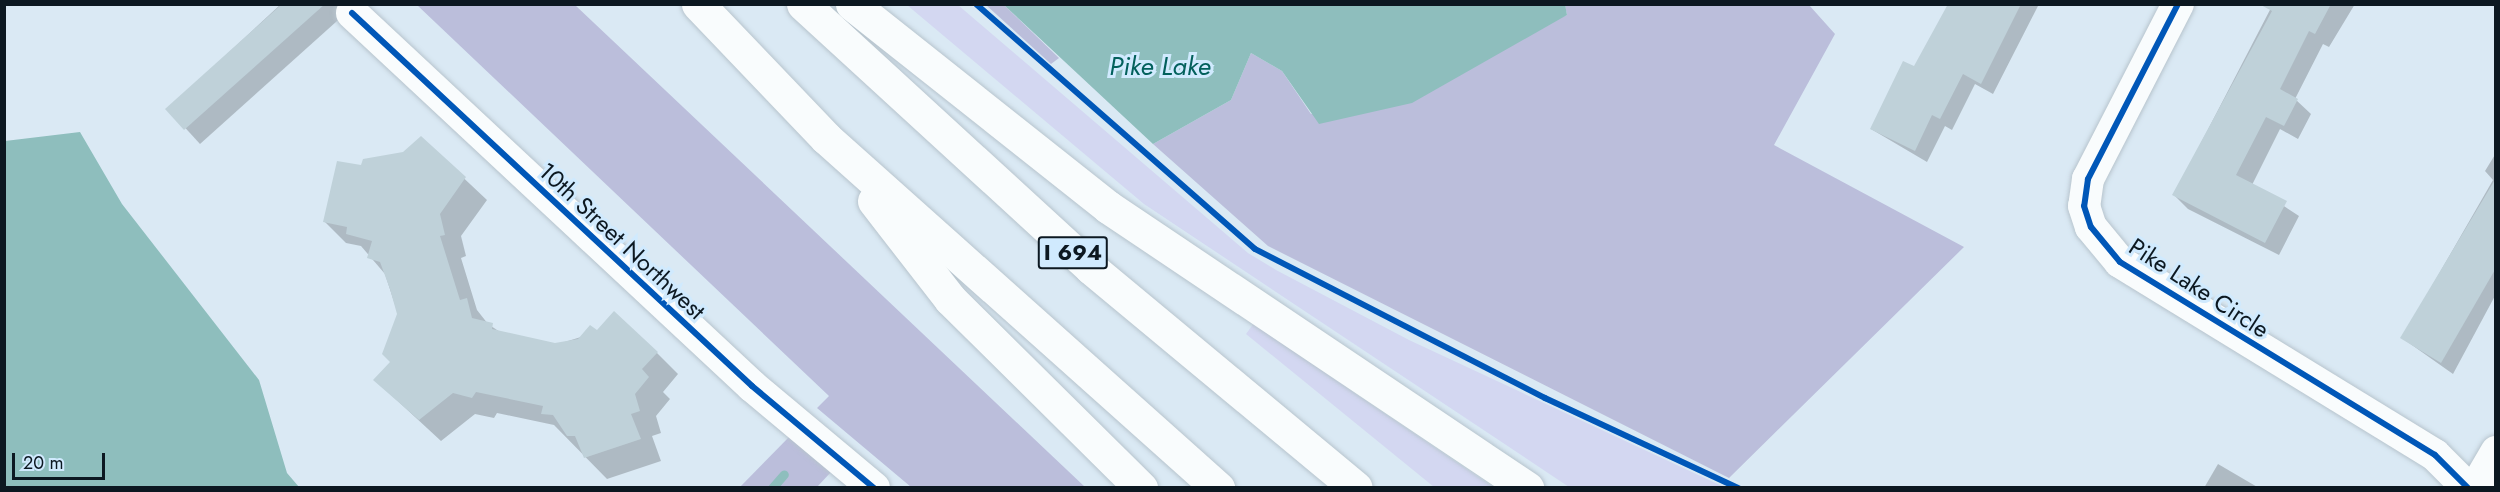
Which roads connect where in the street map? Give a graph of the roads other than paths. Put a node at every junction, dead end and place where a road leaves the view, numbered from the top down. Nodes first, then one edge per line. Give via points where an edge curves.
1 (698, 4) edge
2 (803, 4) edge
3 (852, 4) edge
4 (2178, 4) edge
5 (352, 14) dead end
6 (826, 138) junction
7 (2496, 452) edge
8 (874, 488) edge
9 (1142, 488) edge
10 (1218, 488) edge
11 (1356, 488) edge
12 (1527, 488) edge
13 (2468, 488) edge
14 (2475, 488) edge

1 - 6 main road
2 - 11 main road, I 694 via 1127,300
3 - 12 main road via 1108,207
4 - 13 street, Pike Lake Circle via 2088,179 2084,206 2091,227 2120,262 2435,455
5 - 8 street, 10th Street Northwest via 752,386
6 - 9 main road via 950,299
6 - 10 main road
7 - 14 main road

